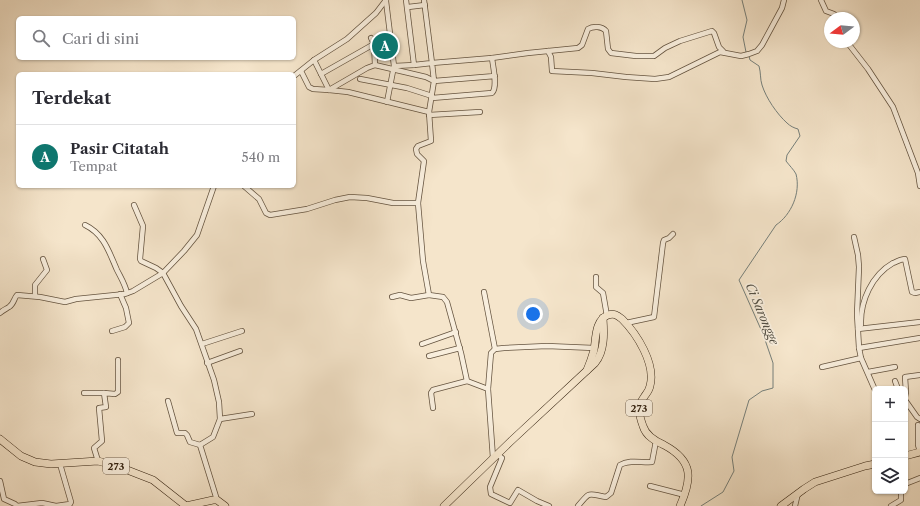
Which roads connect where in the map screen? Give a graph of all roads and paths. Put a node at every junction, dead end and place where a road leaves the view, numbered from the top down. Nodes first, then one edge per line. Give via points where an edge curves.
1 (386, 0) edge
2 (406, 0) edge
3 (784, 0) edge
4 (821, 0) edge
5 (425, 2) edge
6 (408, 7) junction
7 (827, 12) edge
8 (371, 38) dead end
9 (374, 44) junction
10 (852, 48) edge
11 (548, 51) junction
12 (723, 52) junction
13 (492, 58) junction
14 (314, 60) junction
15 (432, 63) junction
16 (375, 65) junction
17 (414, 66) junction
18 (393, 68) junction
19 (301, 70) junction
20 (296, 74) edge
21 (321, 74) junction
22 (495, 76) junction
23 (360, 79) dead end
24 (434, 81) junction
25 (390, 85) junction
26 (329, 90) junction
27 (432, 97) junction
28 (387, 102) junction
29 (480, 112) dead end
30 (429, 114) junction
31 (920, 186) edge
32 (213, 188) edge
33 (246, 188) edge
34 (418, 203) junction
35 (134, 205) dead end
36 (85, 225) dead end
37 (673, 234) dead end
38 (854, 237) dead end
39 (42, 259) dead end
40 (163, 273) junction
41 (596, 277) dead end
42 (484, 292) dead end
43 (920, 292) edge
44 (127, 293) junction
45 (120, 294) junction
46 (430, 295) junction
47 (35, 296) junction
48 (392, 297) dead end
49 (0, 313) edge
50 (856, 314) junction
51 (605, 317) junction
52 (860, 319) junction
53 (920, 322) edge
54 (626, 323) junction
55 (859, 329) junction
56 (112, 331) dead end
57 (242, 331) dead end
58 (456, 332) junction
59 (920, 338) edge
60 (202, 344) junction
61 (422, 344) dead end
62 (460, 348) junction
63 (594, 348) junction
64 (859, 348) junction
65 (495, 349) junction
66 (240, 351) dead end
67 (429, 356) dead end
68 (861, 358) junction
69 (118, 360) dead end
70 (207, 363) junction
71 (822, 367) dead end
72 (895, 368) dead end
73 (587, 370) junction
74 (868, 372) junction
75 (920, 375) edge
76 (467, 381) junction
77 (895, 381) dead end
78 (873, 386) edge
79 (897, 386) edge
80 (906, 386) edge
81 (488, 389) junction
82 (104, 393) junction
83 (84, 394) dead end
84 (168, 401) dead end
85 (908, 404) edge
86 (433, 408) dead end
87 (252, 414) dead end
88 (220, 419) junction
89 (920, 419) edge
90 (918, 425) dead end
91 (0, 438) edge
92 (656, 441) junction
93 (200, 445) junction
94 (920, 452) edge
95 (908, 455) edge
96 (496, 457) junction
97 (98, 461) junction
98 (60, 464) junction
99 (872, 465) edge
100 (920, 478) edge
101 (0, 481) edge
102 (908, 483) edge
103 (650, 486) dead end
104 (798, 494) junction
105 (901, 494) edge
106 (685, 495) junction
107 (217, 500) junction
108 (17, 506) edge
109 (186, 506) edge
110 (225, 506) edge
111 (444, 506) edge
112 (549, 506) edge
113 (578, 506) edge
114 (680, 506) edge
115 (781, 506) edge
116 (795, 506) edge
117 (891, 506) edge

1 - 14 street via 376,13 347,39
1 - 18 street
2 - 6 street
3 - 12 street via 762,45 756,51 741,56
4 - 7 street
5 - 6 street
5 - 15 street
6 - 17 street
8 - 9 street
9 - 16 street
9 - 21 street
10 - 31 street via 893,106 918,173
11 - 12 street via 552,71 656,78 669,77
11 - 12 street via 580,48 588,29 598,27 606,31 611,53 654,56 680,41 712,31
11 - 13 street
13 - 15 street
13 - 22 street
14 - 19 street
14 - 21 street
15 - 17 street
15 - 24 street
16 - 18 street
16 - 26 street
17 - 18 street
18 - 24 street
18 - 25 street
19 - 20 street
19 - 26 street via 311,88
21 - 26 street
22 - 24 street
22 - 27 street via 495,90 492,94
23 - 25 street
24 - 27 street
25 - 27 street
25 - 28 street
26 - 28 street
27 - 30 street
28 - 30 street
29 - 30 street
30 - 34 street via 431,141 418,146 416,150 424,161
32 - 40 street via 197,234
33 - 34 street via 259,199 266,213 270,215 307,209 350,197
34 - 46 street via 423,261
35 - 40 street via 143,226 140,259
36 - 44 street via 106,244
37 - 54 street via 663,241 661,249 654,317
38 - 50 street via 859,267
39 - 47 street via 47,270 35,285
40 - 44 street
40 - 60 street
41 - 51 street via 596,287 603,293
42 - 65 street
43 - 52 street via 912,292 906,261 900,259 879,275 867,294
44 - 45 street
45 - 47 street via 65,302
45 - 56 street via 129,323
46 - 48 street
46 - 58 street via 445,299
47 - 49 street via 17,295 10,307
50 - 52 street
50 - 55 street
51 - 54 main road, 273 via 617,315
51 - 63 main road via 598,325
51 - 73 main road via 602,352 599,359
52 - 55 street
53 - 55 street
54 - 92 main road, 273 via 641,344 649,367 651,383 640,404 639,413 644,429
55 - 64 street
57 - 60 street
58 - 61 street
58 - 62 street
59 - 64 street
60 - 70 street
62 - 67 street
62 - 76 street
63 - 65 street via 547,346
63 - 73 main road
64 - 68 street
65 - 81 street via 491,353
66 - 70 street
68 - 71 street
68 - 74 street
69 - 82 street via 118,392
70 - 88 street via 214,380
72 - 74 street
73 - 96 main road
74 - 78 street
75 - 80 street via 905,377
76 - 81 street
76 - 86 street via 433,390 430,393
77 - 79 street
81 - 96 street
82 - 83 street
82 - 97 street via 106,407 99,408 102,441 94,448
84 - 93 street via 177,433 185,433 190,442
85 - 89 street
87 - 88 street
88 - 93 street via 213,437
90 - 94 street
91 - 98 main road, 273 via 21,456 40,463
92 - 106 main road, 273 via 676,452 684,460 689,475
92 - 113 street via 652,462 632,461 621,464 609,496 591,493
93 - 107 street
94 - 95 main road
96 - 111 main road
96 - 112 street via 502,458 491,483 491,494 510,503 518,490
97 - 98 main road, 273
97 - 109 main road, 273 via 150,478
98 - 108 street via 70,504 56,506 42,503
99 - 104 main road via 815,482
100 - 102 street
101 - 108 street via 4,499
103 - 106 street
104 - 115 main road
104 - 116 street
105 - 117 street via 901,500
106 - 114 main road, 273
107 - 109 main road, 273
107 - 110 main road

